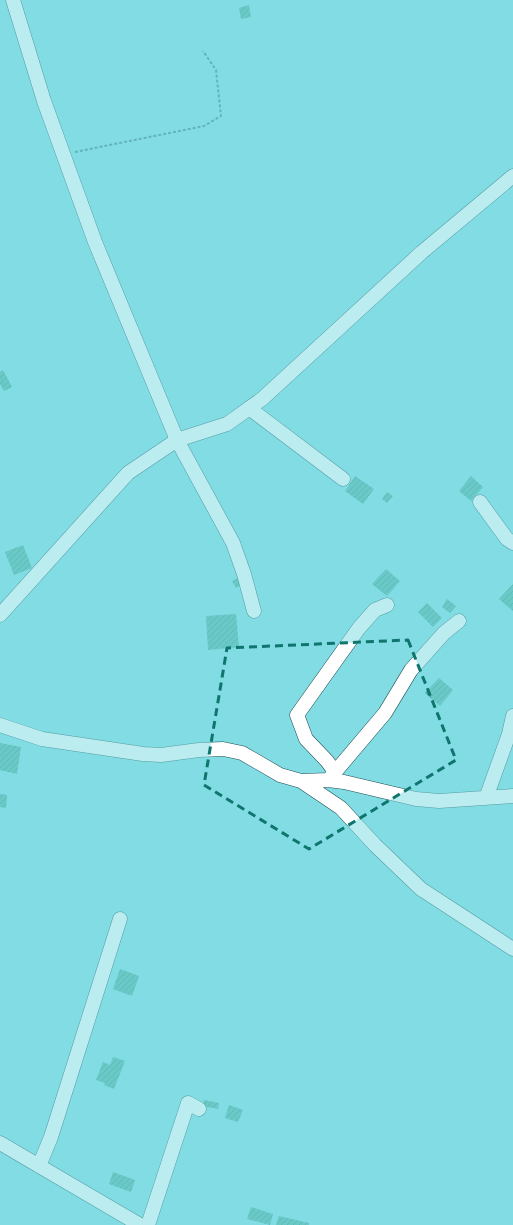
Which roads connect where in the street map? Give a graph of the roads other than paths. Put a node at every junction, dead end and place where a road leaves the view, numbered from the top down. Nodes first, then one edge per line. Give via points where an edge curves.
1 (13, 0) edge
2 (513, 176) edge
3 (249, 408) junction
4 (177, 440) junction
5 (343, 479) dead end
6 (480, 502) dead end
7 (513, 543) edge
8 (387, 605) dead end
9 (254, 611) dead end
10 (0, 615) edge
11 (459, 622) dead end
12 (513, 716) edge
13 (0, 725) edge
14 (332, 776) junction
15 (301, 781) junction
16 (513, 796) edge
17 (486, 798) junction
18 (120, 919) dead end
19 (513, 949) edge
20 (199, 1109) dead end
21 (0, 1144) edge
22 (39, 1166) junction
23 (140, 1225) edge
24 (148, 1225) edge

1 - 4 street via 44,101 95,242
2 - 3 street via 422,252 262,399
3 - 4 street via 227,424
3 - 5 street
4 - 9 street via 234,543
4 - 10 street via 128,473
6 - 7 street via 507,539
8 - 14 street via 375,610 359,628 297,715 306,739 327,761
11 - 14 street via 444,632 411,670 385,713
12 - 17 street
13 - 15 street via 42,739 143,754 161,755 223,749 242,754 280,775
14 - 15 street
14 - 17 street via 416,799 439,801
15 - 19 street via 341,808 421,889
16 - 17 street
18 - 22 street via 51,1137
20 - 24 street via 188,1102
21 - 22 street
22 - 23 street

